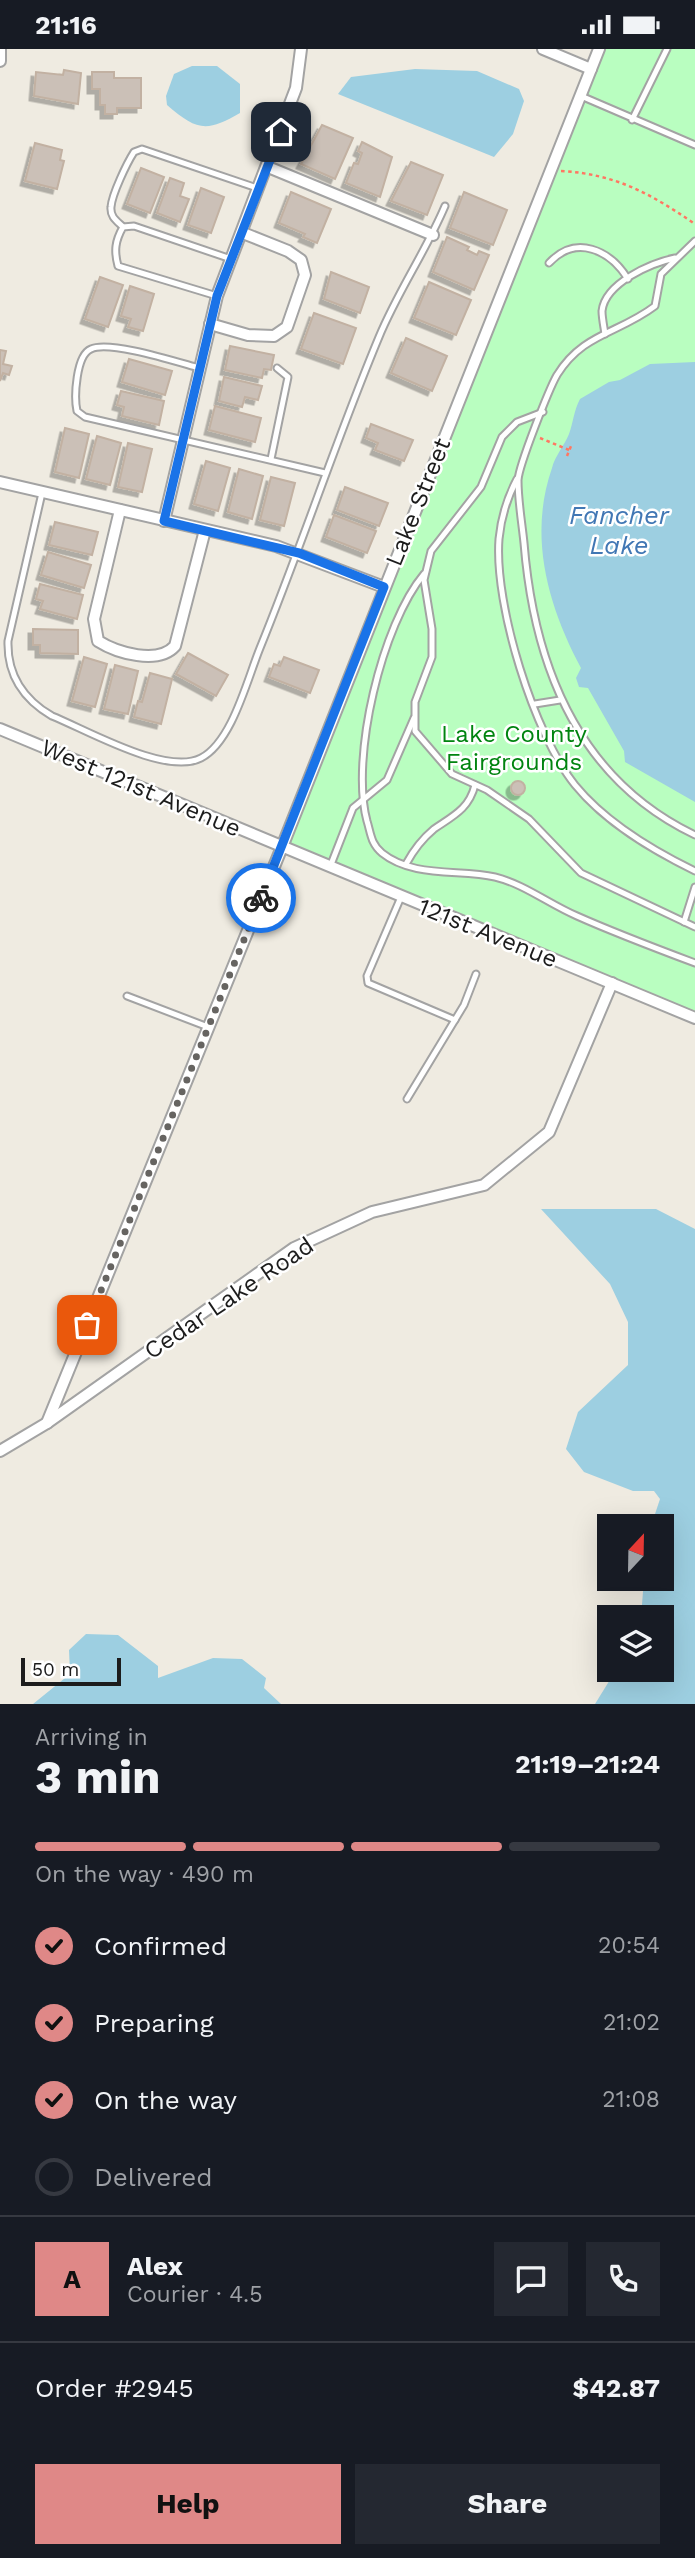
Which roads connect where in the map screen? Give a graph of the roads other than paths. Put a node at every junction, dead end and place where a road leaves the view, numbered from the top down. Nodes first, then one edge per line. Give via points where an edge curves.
1 (0, 49) edge
2 (301, 49) edge
3 (543, 49) edge
4 (667, 49) edge
5 (595, 50) edge
6 (0, 61) edge
7 (591, 69) junction
8 (580, 96) junction
9 (632, 120) junction
10 (695, 145) edge
11 (268, 167) junction
12 (260, 190) junction
13 (445, 206) dead end
14 (123, 227) junction
15 (243, 233) junction
16 (433, 235) junction
17 (694, 242) edge
18 (678, 258) junction
19 (232, 259) junction
20 (549, 263) dead end
21 (628, 279) junction
22 (217, 296) junction
23 (210, 324) junction
24 (605, 334) junction
25 (199, 367) junction
26 (277, 368) dead end
27 (543, 412) junction
28 (182, 439) junction
29 (271, 459) junction
30 (325, 473) junction
31 (518, 477) junction
32 (0, 482) edge
33 (42, 492) junction
34 (120, 510) junction
35 (164, 521) junction
36 (205, 530) junction
37 (299, 553) junction
38 (426, 572) junction
39 (384, 587) junction
40 (560, 700) junction
41 (535, 705) junction
42 (415, 715) junction
43 (0, 729) edge
44 (475, 785) junction
45 (361, 802) junction
46 (695, 835) edge
47 (282, 847) junction
48 (406, 864) junction
49 (330, 867) junction
50 (695, 871) edge
51 (695, 887) edge
52 (401, 897) junction
53 (684, 922) junction
54 (695, 927) edge
55 (695, 963) edge
56 (476, 974) dead end
57 (612, 983) junction
58 (127, 996) dead end
59 (695, 1018) edge
60 (455, 1020) junction
61 (208, 1027) junction
62 (407, 1099) dead end
63 (47, 1423) junction
64 (0, 1451) edge

1 - 6 street
2 - 11 street via 296,88
3 - 7 street
4 - 9 lane
5 - 7 street, Lake Street
7 - 8 street, Lake Street
8 - 9 lane
8 - 39 street, Lake Street
9 - 10 lane
11 - 12 street
11 - 16 street
12 - 14 lane via 142,149 129,160 111,207 114,219
12 - 15 street
13 - 16 lane
14 - 19 lane via 134,226
14 - 22 lane via 114,251 118,266
15 - 19 street
15 - 23 street via 301,260 305,275 287,327 274,336 248,335
16 - 30 lane via 394,300
17 - 18 lane
18 - 21 lane
18 - 24 lane via 661,274 654,306 633,323
19 - 22 street
20 - 21 lane via 558,254 587,247 606,253
21 - 24 lane via 606,300 602,311
22 - 23 street
23 - 25 street
24 - 27 lane via 588,340 572,356 557,376
25 - 28 street
25 - 28 lane via 94,347 86,351 78,371 75,400 77,411 85,417
26 - 29 lane via 288,377
27 - 31 lane
27 - 38 lane via 517,422 502,437 481,487 431,551
28 - 29 lane
28 - 35 street
29 - 30 lane
30 - 37 lane
31 - 40 lane via 526,575
31 - 41 lane via 503,517 500,565 514,646
32 - 33 street
33 - 34 street
33 - 37 lane via 8,641 13,677 37,708 159,760 187,763 201,758 225,734
34 - 35 street
34 - 36 street via 94,619 97,641 107,647 156,657 175,646
35 - 36 street
36 - 37 street
37 - 39 street
38 - 42 lane via 432,657 415,702
38 - 45 lane via 410,591 381,662 365,741
39 - 47 street, Lake Street
40 - 41 lane
40 - 46 lane via 600,764 646,808
41 - 50 lane via 555,755 594,806
42 - 44 lane via 415,731 437,757 452,774
42 - 45 lane via 387,780
43 - 47 street, West 121st Avenue
44 - 48 lane via 462,810 433,830
44 - 53 lane via 529,819 581,873
45 - 48 lane via 372,844 383,855
45 - 49 lane via 353,808
47 - 49 street, 121st Avenue
47 - 61 street, Lake Street
48 - 55 lane via 496,877 575,915
49 - 52 street, 121st Avenue
51 - 53 lane
52 - 57 street, 121st Avenue
52 - 60 lane via 368,983
53 - 54 lane
56 - 60 lane
57 - 59 street, 121st Avenue
57 - 63 street, Cedar Lake Road via 549,1132 484,1185 373,1212 295,1248
58 - 61 lane
60 - 62 lane
61 - 63 street, Lake Street
63 - 64 street, Cedar Lake Road

